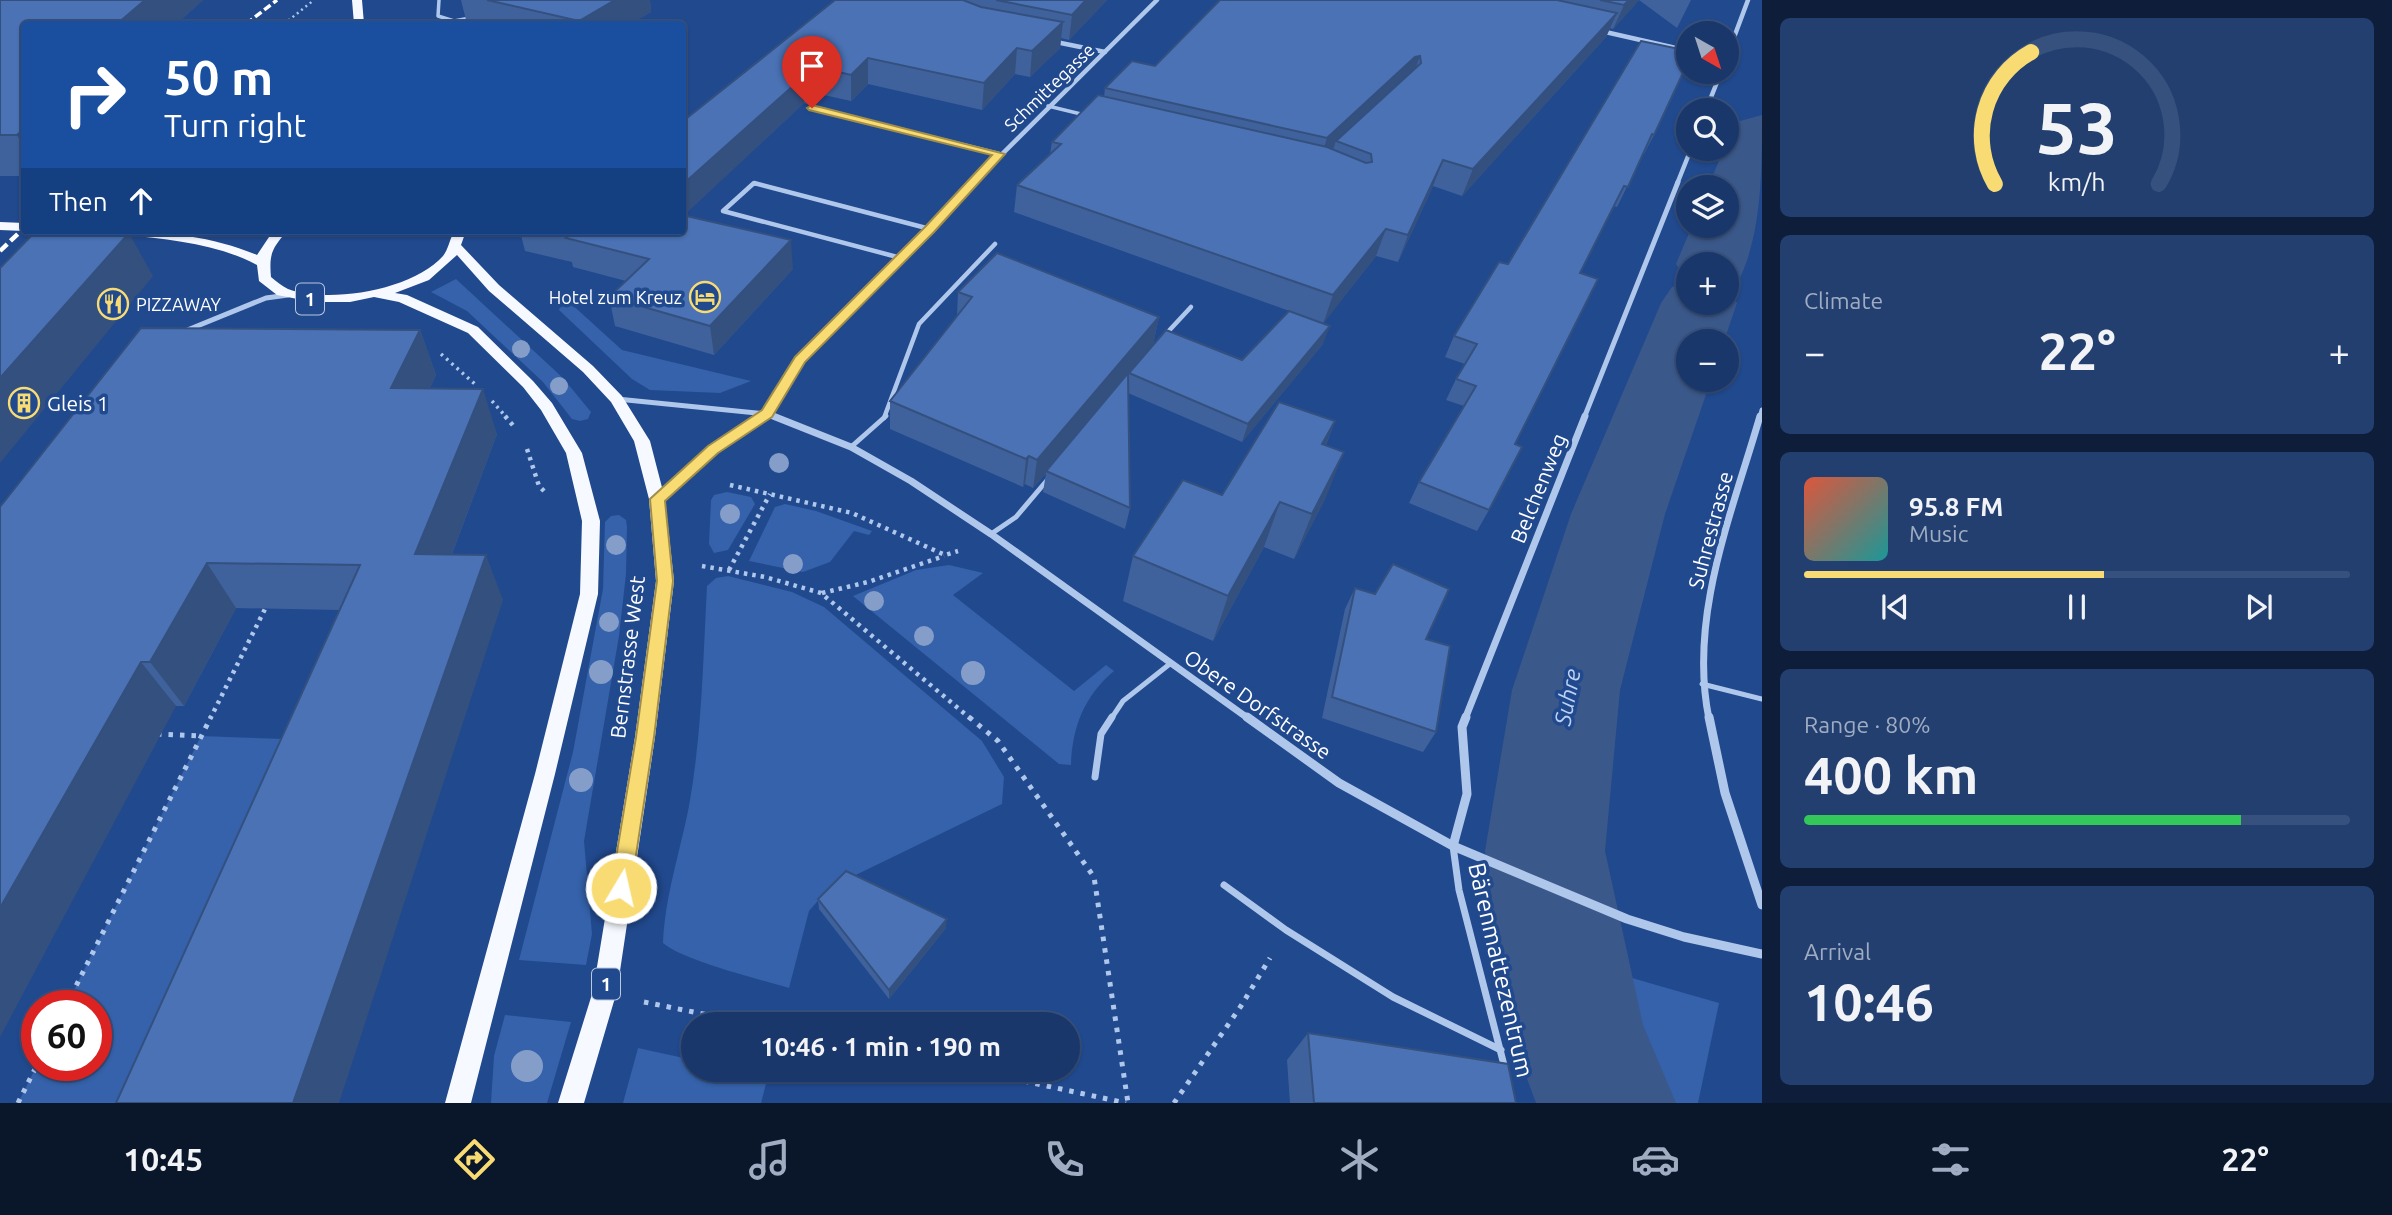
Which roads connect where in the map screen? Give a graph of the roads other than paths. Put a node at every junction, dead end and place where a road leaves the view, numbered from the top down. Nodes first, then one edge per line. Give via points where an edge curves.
1 (357, 0) edge
2 (439, 0) edge
3 (1157, 0) edge
4 (1748, 0) edge
5 (480, 12) dead end
6 (359, 21) edge
7 (451, 21) edge
8 (460, 21) edge
9 (1740, 21) edge
10 (1596, 30) edge
11 (1045, 39) edge
12 (1676, 48) edge
13 (1105, 52) junction
14 (1048, 106) junction
15 (812, 108) edge
16 (1096, 117) edge
17 (999, 154) junction
18 (1685, 161) edge
19 (0, 226) edge
20 (21, 227) edge
21 (930, 229) junction
22 (162, 235) edge
23 (277, 235) edge
24 (459, 235) edge
25 (995, 244) dead end
26 (456, 247) junction
27 (901, 258) junction
28 (261, 262) junction
29 (290, 294) junction
30 (377, 294) junction
31 (1191, 307) dead end
32 (175, 336) edge
33 (1160, 341) edge
34 (617, 399) junction
35 (1762, 410) edge
36 (767, 414) junction
37 (850, 447) junction
38 (1051, 476) edge
39 (657, 499) junction
40 (991, 534) junction
41 (1171, 663) junction
42 (1702, 684) junction
43 (1762, 699) edge
44 (1095, 777) dead end
45 (1453, 846) junction
46 (1224, 885) dead end
47 (1762, 905) edge
48 (1762, 954) edge
49 (1501, 1050) junction
50 (1507, 1077) edge
51 (458, 1103) edge
52 (571, 1103) edge

1 - 6 main road
2 - 7 lane via 438,16
3 - 13 street, Schmittegasse
4 - 9 street
5 - 8 lane
10 - 12 street
11 - 13 street
13 - 14 street, Schmittegasse
14 - 16 lane
14 - 17 street, Schmittegasse
15 - 17 street
17 - 21 street, Schmittegasse
18 - 45 street, Belchenweg via 1462,727 1467,794
19 - 20 main road
21 - 27 street, Schmittegasse
21 - 27 lane via 754,183 723,211
22 - 28 main road via 244,253
23 - 28 main road via 267,244
24 - 26 main road
25 - 37 lane via 919,324 886,416
26 - 30 main road, 1 via 427,274
26 - 34 main road, Bernstrasse West / 1 via 494,288
27 - 36 street, Schmittegasse via 800,360
28 - 29 main road, 1 via 270,284
29 - 30 main road, 1 via 330,300
29 - 32 street via 266,298
30 - 51 main road via 402,298 473,330 528,384 548,407 574,453 591,521 589,594
31 - 33 lane
34 - 36 street, Obere Dorfstrasse
34 - 39 main road, Bernstrasse West / 1 via 642,441
35 - 42 street, Suhrestrasse via 1709,591
36 - 37 street, Obere Dorfstrasse
36 - 39 street via 713,450
37 - 40 street, Obere Dorfstrasse
38 - 40 lane via 1016,517
39 - 52 main road, Bernstrasse West / 1 via 665,581 645,737 605,991
40 - 41 street, Obere Dorfstrasse
41 - 44 lane via 1122,701 1101,734
41 - 45 street, Obere Dorfstrasse via 1339,783
42 - 43 lane
42 - 47 street, Suhrestrasse via 1725,793
45 - 48 street, Obere Dorfstrasse via 1627,919
45 - 49 lane, Bärenmattezentrum via 1459,890
46 - 49 lane via 1393,997
49 - 50 lane, Bärenmattezentrum

